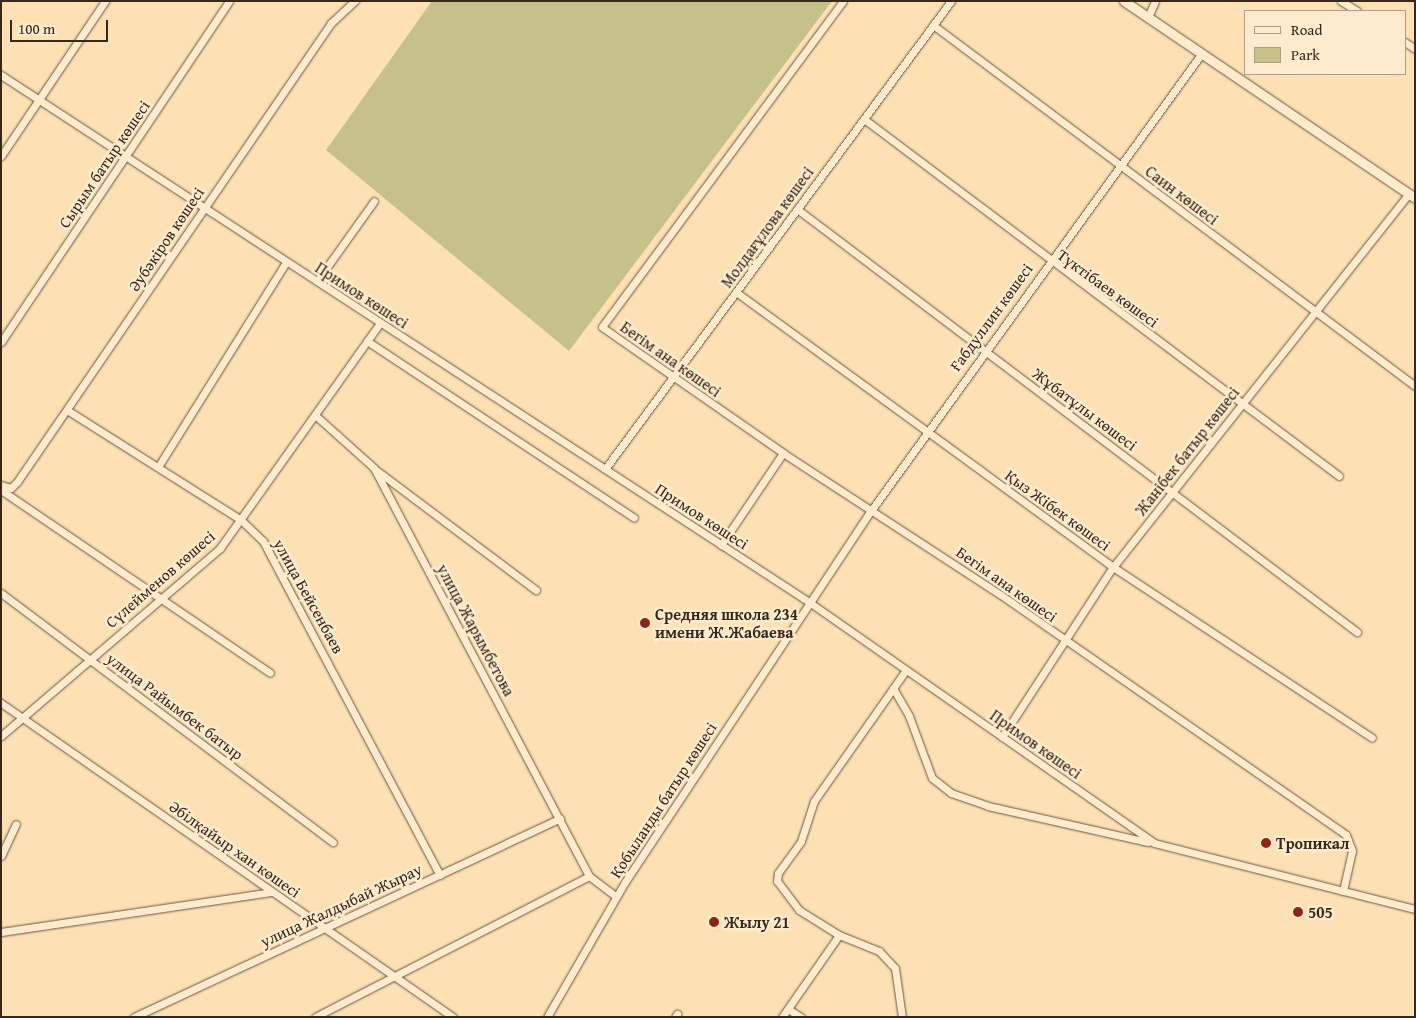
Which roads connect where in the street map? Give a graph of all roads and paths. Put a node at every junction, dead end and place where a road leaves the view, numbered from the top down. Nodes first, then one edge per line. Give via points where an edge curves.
1 (105, 1) edge
2 (228, 1) edge
3 (355, 1) edge
4 (842, 1) edge
5 (951, 1) edge
6 (1124, 1) edge
7 (1155, 1) edge
8 (1341, 1) edge
9 (1355, 10) edge
10 (1148, 17) junction
11 (933, 25) junction
12 (1202, 53) junction
13 (1, 75) edge
14 (38, 100) junction
15 (864, 119) junction
16 (1, 156) edge
17 (125, 156) junction
18 (1119, 166) junction
19 (1412, 196) edge
20 (374, 201) dead end
21 (204, 208) junction
22 (797, 209) junction
23 (286, 262) junction
24 (1049, 262) junction
25 (317, 282) junction
26 (736, 292) junction
27 (1314, 311) junction
28 (380, 323) junction
29 (1, 342) edge
30 (367, 342) junction
31 (984, 350) junction
32 (674, 379) junction
33 (1415, 386) edge
34 (1242, 404) junction
35 (67, 410) junction
36 (315, 415) junction
37 (926, 430) junction
38 (782, 453) junction
39 (158, 467) junction
40 (374, 468) junction
41 (604, 469) junction
42 (1339, 476) dead end
43 (1, 485) edge
44 (1, 490) edge
45 (1172, 492) junction
46 (870, 512) junction
47 (634, 518) dead end
48 (241, 520) junction
49 (721, 545) junction
50 (1113, 567) junction
51 (536, 590) dead end
52 (1, 592) edge
53 (161, 598) junction
54 (809, 602) junction
55 (1357, 632) dead end
56 (1063, 640) junction
57 (89, 659) junction
58 (906, 670) junction
59 (270, 673) dead end
60 (893, 688) junction
61 (1, 703) edge
62 (22, 717) junction
63 (1, 736) edge
64 (1002, 737) junction
65 (1372, 738) dead end
66 (560, 818) junction
67 (16, 824) dead end
68 (333, 842) dead end
69 (1154, 843) junction
70 (1, 856) edge
71 (440, 875) junction
72 (590, 876) junction
73 (1343, 891) junction
74 (272, 892) junction
75 (616, 896) junction
76 (1415, 909) edge
77 (325, 928) junction
78 (1, 932) edge
79 (839, 935) junction
80 (395, 976) junction
81 (788, 1009) junction
82 (134, 1017) edge
83 (315, 1017) edge
84 (453, 1017) edge
85 (547, 1017) edge
86 (782, 1017) edge
87 (801, 1017) edge
88 (902, 1017) edge

1 - 14 street
2 - 17 street, Сырым батыр көшесі
3 - 21 street, Әубәкіров көшесі via 331,23
4 - 32 street, Бегім ана көшесі via 602,327
5 - 11 street, Молдағұлова көшесі
6 - 10 street
7 - 10 street
8 - 9 street
10 - 12 street
11 - 15 street, Молдағұлова көшесі
11 - 18 street, Саин көшесі
12 - 18 street, Ғабдуллин көшесі
12 - 19 street
13 - 14 street, Примов көшесі
14 - 16 street
14 - 17 street, Примов көшесі
15 - 22 street, Молдағұлова көшесі
15 - 24 street, Түктібаев көшесі
17 - 21 street, Примов көшесі
17 - 29 street, Сырым батыр көшесі
18 - 24 street, Ғабдуллин көшесі
18 - 27 street, Саин көшесі
19 - 27 street, Жанібек батыр көшесі
20 - 25 street
21 - 23 street, Примов көшесі
21 - 35 street, Әубәкіров көшесі
22 - 26 street, Молдағұлова көшесі
22 - 31 street, Жұбатұлы көшесі
23 - 25 street, Примов көшесі
23 - 39 street
24 - 31 street, Ғабдуллин көшесі
24 - 34 street, Түктібаев көшесі
25 - 28 street, Примов көшесі
26 - 32 street, Молдағұлова көшесі
26 - 37 street, Қыз Жібек көшесі
27 - 33 street, Саин көшесі
27 - 34 street, Жанібек батыр көшесі
28 - 30 street, Сүлейменов көшесі
28 - 41 street, Примов көшесі
30 - 36 street, Сүлейменов көшесі
30 - 47 street
31 - 37 street, Ғабдуллин көшесі
31 - 45 street, Жұбатұлы көшесі
32 - 38 street, Бегім ана көшесі
32 - 41 street, Молдағұлова көшесі
34 - 42 street, Түктібаев көшесі
34 - 45 street, Жанібек батыр көшесі
35 - 39 street, улица Бейсенбаев
35 - 43 street, Әубәкіров көшесі via 12,488
36 - 40 street, улица Жарымбетова
36 - 48 street, Сүлейменов көшесі
37 - 46 street, Ғабдуллин көшесі
37 - 50 street, Қыз Жібек көшесі
38 - 46 street, Бегім ана көшесі
38 - 49 street
39 - 48 street, улица Бейсенбаев
40 - 51 street
40 - 66 street, улица Жарымбетова
41 - 49 street, Примов көшесі
44 - 53 street
45 - 50 street, Жанібек батыр көшесі
45 - 55 street, Жұбатұлы көшесі
46 - 54 street, Ғабдуллин көшесі
46 - 56 street, Бегім ана көшесі
48 - 53 street, Сүлейменов көшесі via 220,548
48 - 71 street, улица Бейсенбаев via 264,541 279,567
49 - 54 street, Примов көшесі
50 - 56 street, Жанібек батыр көшесі
50 - 65 street, Қыз Жібек көшесі
52 - 57 street, улица Райымбек батыр
53 - 57 street, Сүлейменов көшесі
53 - 59 street
54 - 58 street, Примов көшесі
54 - 75 street, Қобыланды батыр көшесі
56 - 64 street, Жанібек батыр көшесі
56 - 73 street, Бегім ана көшесі via 1346,835 1352,851
57 - 62 street, Сүлейменов көшесі
57 - 68 street, улица Райымбек батыр
58 - 60 street
58 - 64 street, Примов көшесі
60 - 69 street via 909,716 932,778 951,793 988,806
60 - 79 street via 814,801 801,841 777,881 799,910
61 - 62 street, Әбілқайыр хан көшесі
62 - 63 street, Сүлейменов көшесі
62 - 74 street, Әбілқайыр хан көшесі
64 - 69 street, Примов көшесі
66 - 71 street, улица Жалдыбай Жырау
66 - 72 street, улица Жарымбетова
67 - 70 street
69 - 73 street, Примов көшесі
71 - 77 street, улица Жалдыбай Жырау
72 - 75 street
72 - 80 street
73 - 76 street, Примов көшесі
74 - 77 street, Әбілқайыр хан көшесі
74 - 78 street
75 - 85 street, Қобыланды батыр көшесі
77 - 80 street, Әбілқайыр хан көшесі
77 - 82 street, улица Жалдыбай Жырау
79 - 81 street
79 - 88 street via 878,951 895,968
80 - 83 street
80 - 84 street, Әбілқайыр хан көшесі
81 - 86 street
81 - 87 street

